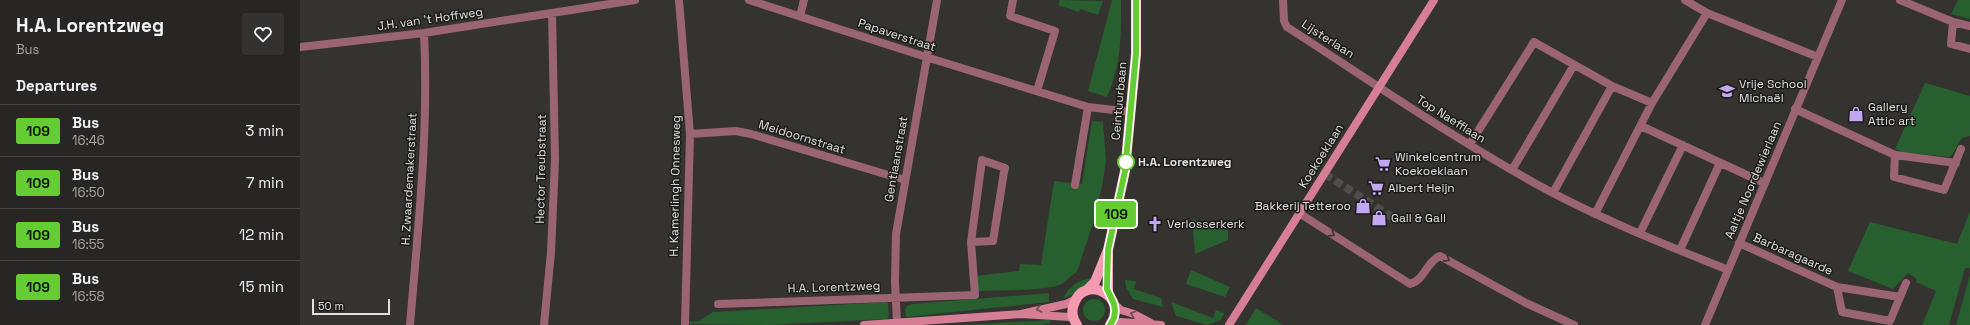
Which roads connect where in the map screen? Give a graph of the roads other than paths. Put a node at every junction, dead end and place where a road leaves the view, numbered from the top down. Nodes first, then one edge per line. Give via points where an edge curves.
1 (635, 0) edge
2 (679, 0) edge
3 (749, 0) edge
4 (804, 0) edge
5 (937, 0) edge
6 (1013, 0) edge
7 (1136, 0) edge
8 (1283, 0) edge
9 (1434, 0) edge
10 (1685, 0) edge
11 (1842, 0) edge
12 (1900, 0) edge
13 (552, 13) junction
14 (1706, 13) junction
15 (800, 16) junction
16 (1953, 22) junction
17 (1970, 26) edge
18 (424, 33) junction
19 (300, 47) edge
20 (1970, 48) edge
21 (926, 57) junction
22 (1818, 57) junction
23 (1574, 65) junction
24 (1612, 86) junction
25 (1378, 87) junction
26 (1037, 91) junction
27 (1652, 103) junction
28 (1088, 107) junction
29 (1795, 109) junction
30 (1131, 112) junction
31 (1641, 126) junction
32 (690, 134) junction
33 (1470, 144) junction
34 (1683, 145) junction
35 (1962, 149) dead end
36 (1895, 155) junction
37 (1720, 162) junction
38 (1956, 163) junction
39 (1512, 170) junction
40 (905, 180) junction
41 (1764, 183) junction
42 (1075, 185) dead end
43 (1553, 193) junction
44 (1299, 213) junction
45 (1595, 214) junction
46 (1640, 233) junction
47 (971, 242) junction
48 (1739, 244) junction
49 (1108, 250) junction
50 (1680, 250) junction
51 (1728, 270) junction
52 (1906, 283) dead end
53 (1837, 287) junction
54 (1086, 291) junction
55 (1108, 294) junction
56 (895, 297) junction
57 (1900, 297) junction
58 (1076, 299) junction
59 (718, 304) dead end
60 (1114, 304) junction
61 (1021, 314) junction
62 (1075, 322) edge
63 (897, 323) junction
64 (1152, 323) junction
65 (410, 325) edge
66 (544, 325) edge
67 (684, 325) edge
68 (864, 325) edge
69 (1110, 325) edge
70 (1161, 325) edge
71 (1229, 325) edge
72 (1574, 325) edge
73 (1705, 325) edge

1 - 13 street, J.H. van 't Hoffweg
2 - 32 street, H. Kamerlingh Onnesweg
3 - 15 street, Papaverstraat
4 - 15 street
5 - 21 street, Gentiaanstraat
6 - 26 street via 1010,16 1055,31
7 - 30 main road, Ceintuurbaan via 1136,54
8 - 25 street, Lijsterlaan via 1284,21 1287,27
9 - 25 street, Koekoeklaan
10 - 14 street
11 - 22 street, Aaltje Noordewierlaan
12 - 16 street
13 - 18 street, J.H. van 't Hoffweg
13 - 66 street, Hector Treubstraat via 555,160 551,252
14 - 22 street
14 - 27 street
15 - 21 street, Papaverstraat
16 - 17 street
16 - 20 street via 1951,44
18 - 19 street, J.H. van 't Hoffweg
18 - 65 street, H. Zwaardemakerstraat via 426,94 422,190
21 - 26 street, Papaverstraat
21 - 40 street, Gentiaanstraat
22 - 29 street, Aaltje Noordewierlaan
23 - 24 street
23 - 33 street via 1534,42
23 - 39 street
24 - 27 street
24 - 43 street
25 - 33 street, Top Naefflaan
25 - 44 street, Koekoeklaan
26 - 28 street, Papaverstraat
27 - 31 street
28 - 30 street, Papaverstraat
28 - 42 street
29 - 36 street
29 - 41 street, Aaltje Noordewierlaan
30 - 49 main road, Ceintuurbaan via 1125,171
31 - 34 street
31 - 45 street
32 - 40 street, Meidoornstraat via 736,131 751,134
32 - 67 street, H. Kamerlingh Onnesweg
33 - 39 street, Top Naefflaan
34 - 37 street
34 - 46 street
35 - 38 street
36 - 38 street
36 - 38 street via 1894,177 1944,190
37 - 41 street
37 - 50 street
39 - 43 street, Top Naefflaan
40 - 56 street, Gentiaanstraat via 896,234
41 - 48 street, Aaltje Noordewierlaan
43 - 45 street, Top Naefflaan
44 - 71 street, Koekoeklaan
44 -> 72 street via 1410,284 1418,282 1433,259 1440,256
45 - 46 street, Top Naefflaan
46 - 50 street, Top Naefflaan
47 - 47 street via 993,241 1005,168 982,160
47 - 56 street, H.A. Lorentzweg via 975,295
48 - 51 street, Aaltje Noordewierlaan
48 - 53 street, Barbaragaarde
49 - 54 main road, Ceintuurbaan via 1094,282
49 - 55 main road, Ceintuurbaan
50 - 51 street, Top Naefflaan
51 - 73 street, Aaltje Noordewierlaan
52 - 57 street, Barbaragaarde
53 - 57 street, Barbaragaarde
53 - 57 street, Barbaragaarde via 1842,312 1890,322
54 - 55 main road via 1097,289
54 - 58 main road, Ceintuurbaan
55 - 60 main road
56 - 59 street, H.A. Lorentzweg
56 - 63 street, Gentiaanstraat
58 -> 61 street via 1066,304
58 - 62 main road via 1073,305
64 -> 60 street via 1121,310
60 - 69 main road via 1114,318
61 - 62 street via 1070,317
61 - 63 street
63 - 68 street
64 - 69 street via 1121,322
64 - 70 street

